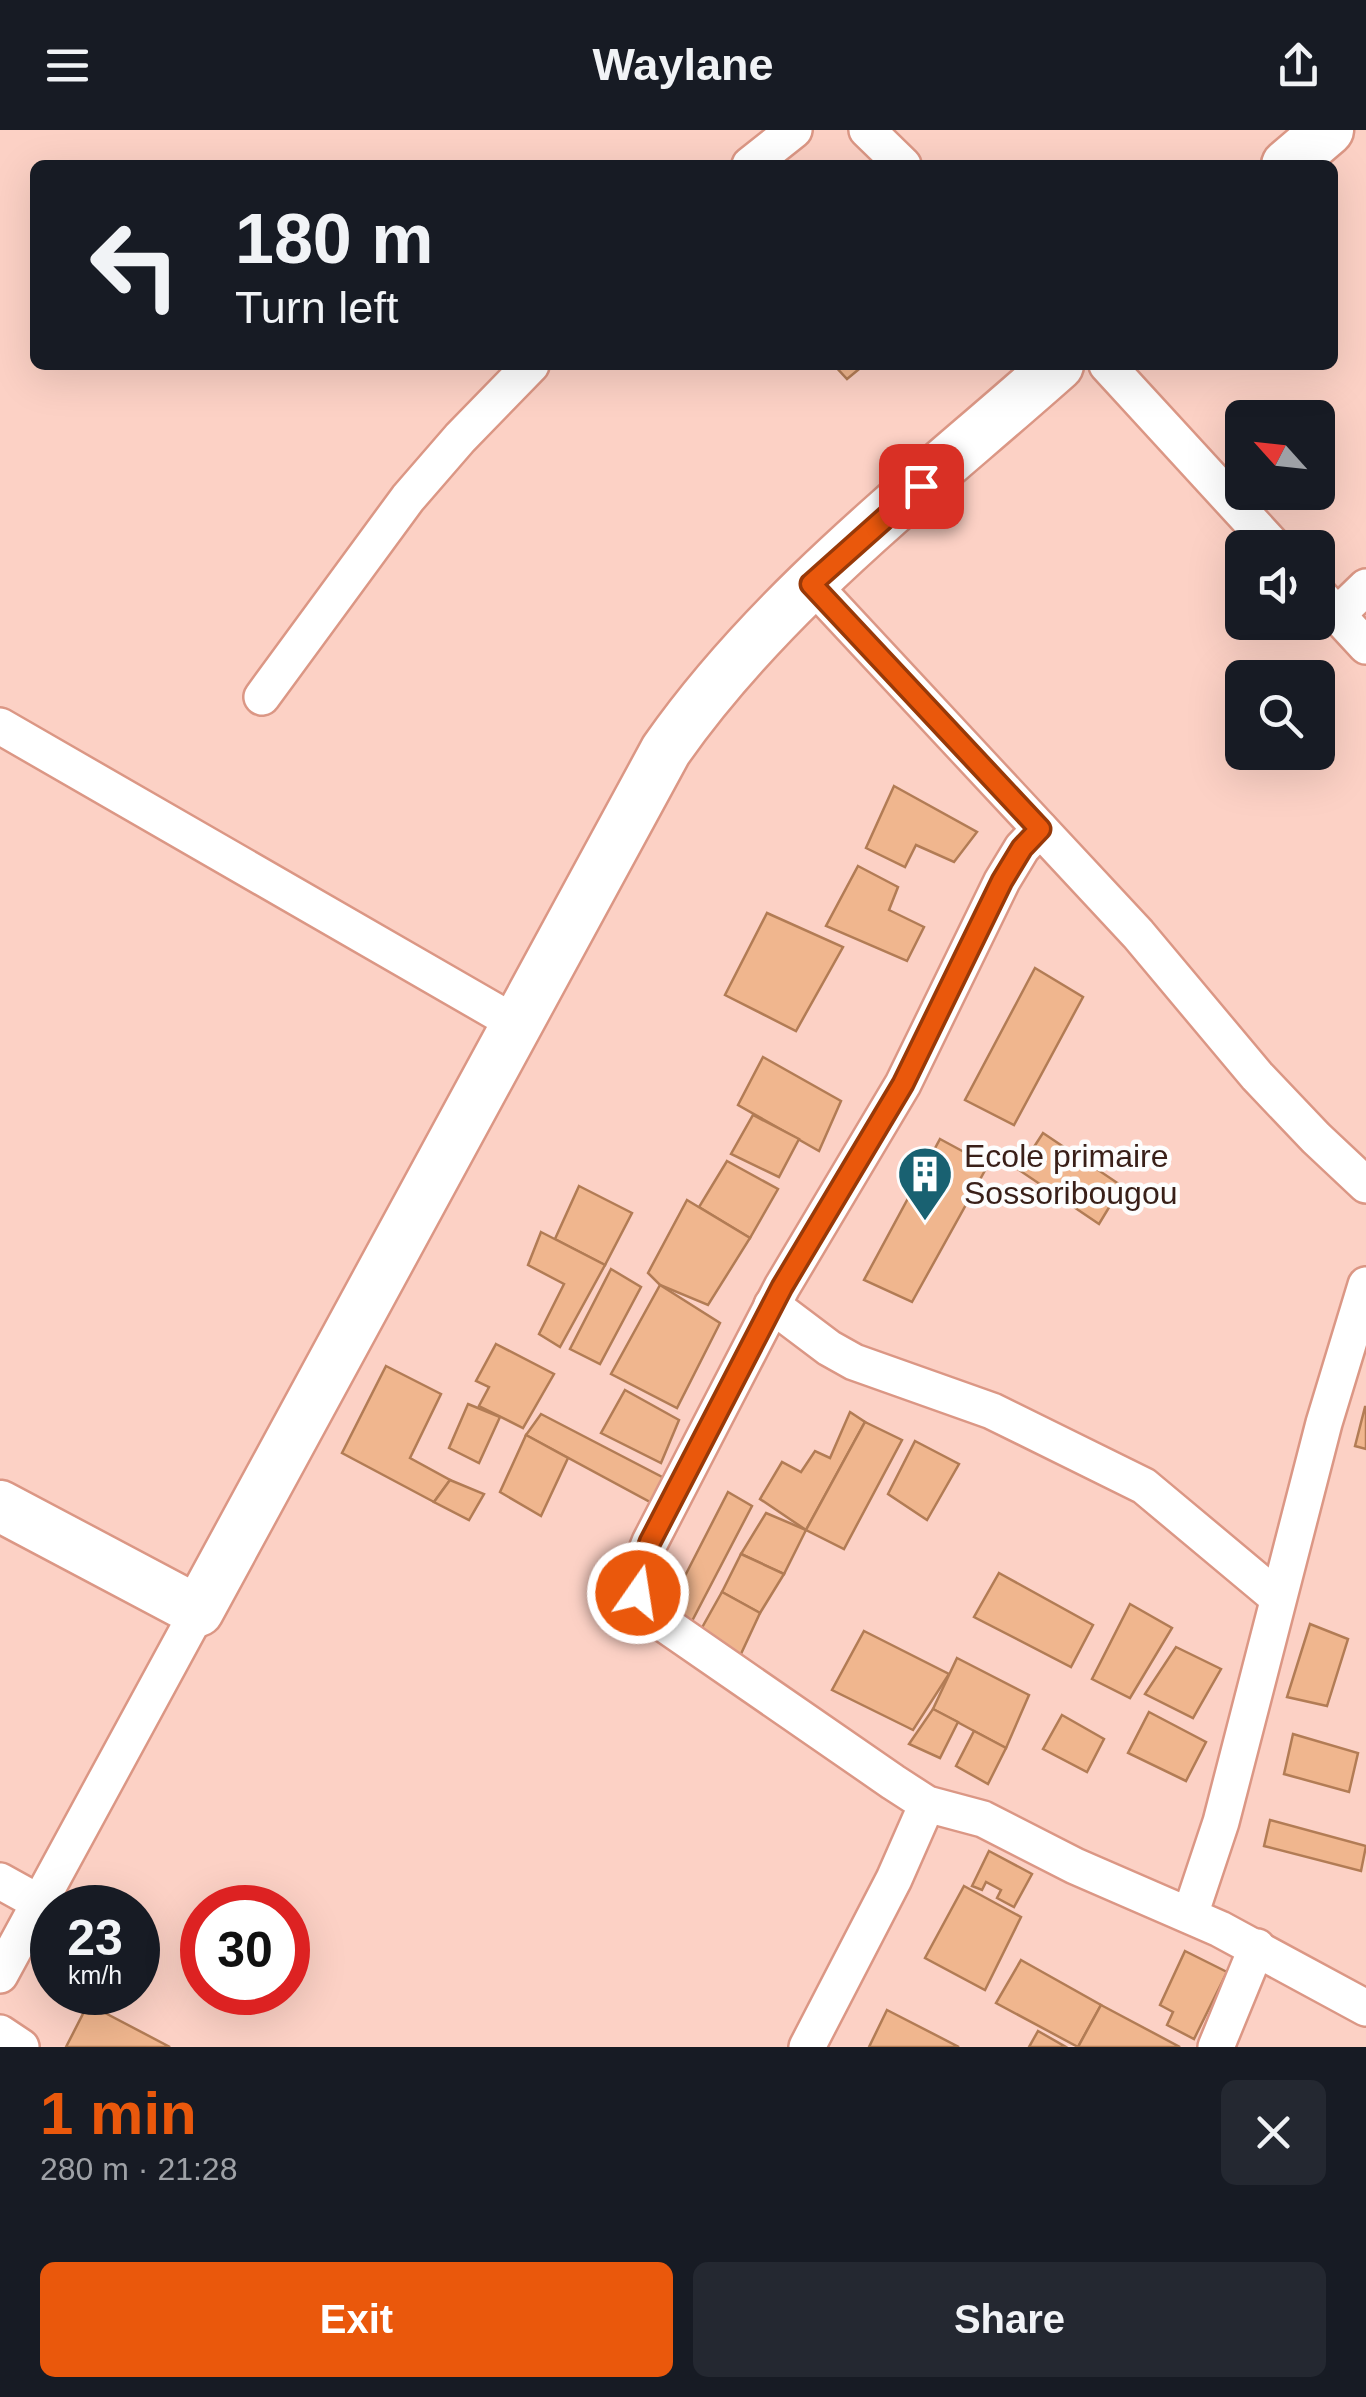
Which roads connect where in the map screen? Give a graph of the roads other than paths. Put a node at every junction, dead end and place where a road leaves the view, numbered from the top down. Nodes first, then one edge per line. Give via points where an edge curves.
1 (794, 130) edge
2 (867, 130) edge
3 (1328, 130) edge
4 (756, 160) edge
5 (898, 160) edge
6 (1294, 160) edge
7 (527, 370) edge
8 (1052, 370) edge
9 (1112, 370) edge
10 (1258, 530) edge
11 (811, 584) junction
12 (1366, 587) edge
13 (1335, 601) edge
14 (1335, 613) edge
15 (1366, 646) edge
16 (262, 697) dead end
17 (0, 726) edge
18 (1040, 829) junction
19 (518, 1024) junction
20 (1366, 1184) edge
21 (1366, 1285) edge
22 (772, 1305) junction
23 (0, 1506) edge
24 (1278, 1598) junction
25 (198, 1611) junction
26 (928, 1804) junction
27 (0, 1881) edge
28 (47, 1885) edge
29 (30, 1898) edge
30 (1190, 1915) junction
31 (30, 1917) edge
32 (1257, 1947) junction
33 (0, 1975) edge
34 (1366, 2008) edge
35 (0, 2033) edge
36 (21, 2047) edge
37 (807, 2047) edge
38 (1216, 2047) edge

1 - 4 street
2 - 5 street
3 - 6 street
7 - 16 street via 408,498
8 - 11 street
9 - 10 street
11 - 18 street
11 - 19 street via 712,686 666,750
12 - 13 street
14 - 15 street
17 - 19 street
18 - 20 street via 1257,1076
18 - 22 street via 1002,881 903,1084
19 - 25 street
21 - 24 street
22 - 24 street via 854,1362 992,1411 1144,1486
22 - 26 street via 650,1542 638,1593 650,1614
23 - 25 street
24 - 30 street
25 - 28 street
26 - 30 street via 982,1818
26 - 37 street
27 - 29 street
30 - 32 street
31 - 33 street
32 - 34 street
32 - 38 street
35 - 36 street

